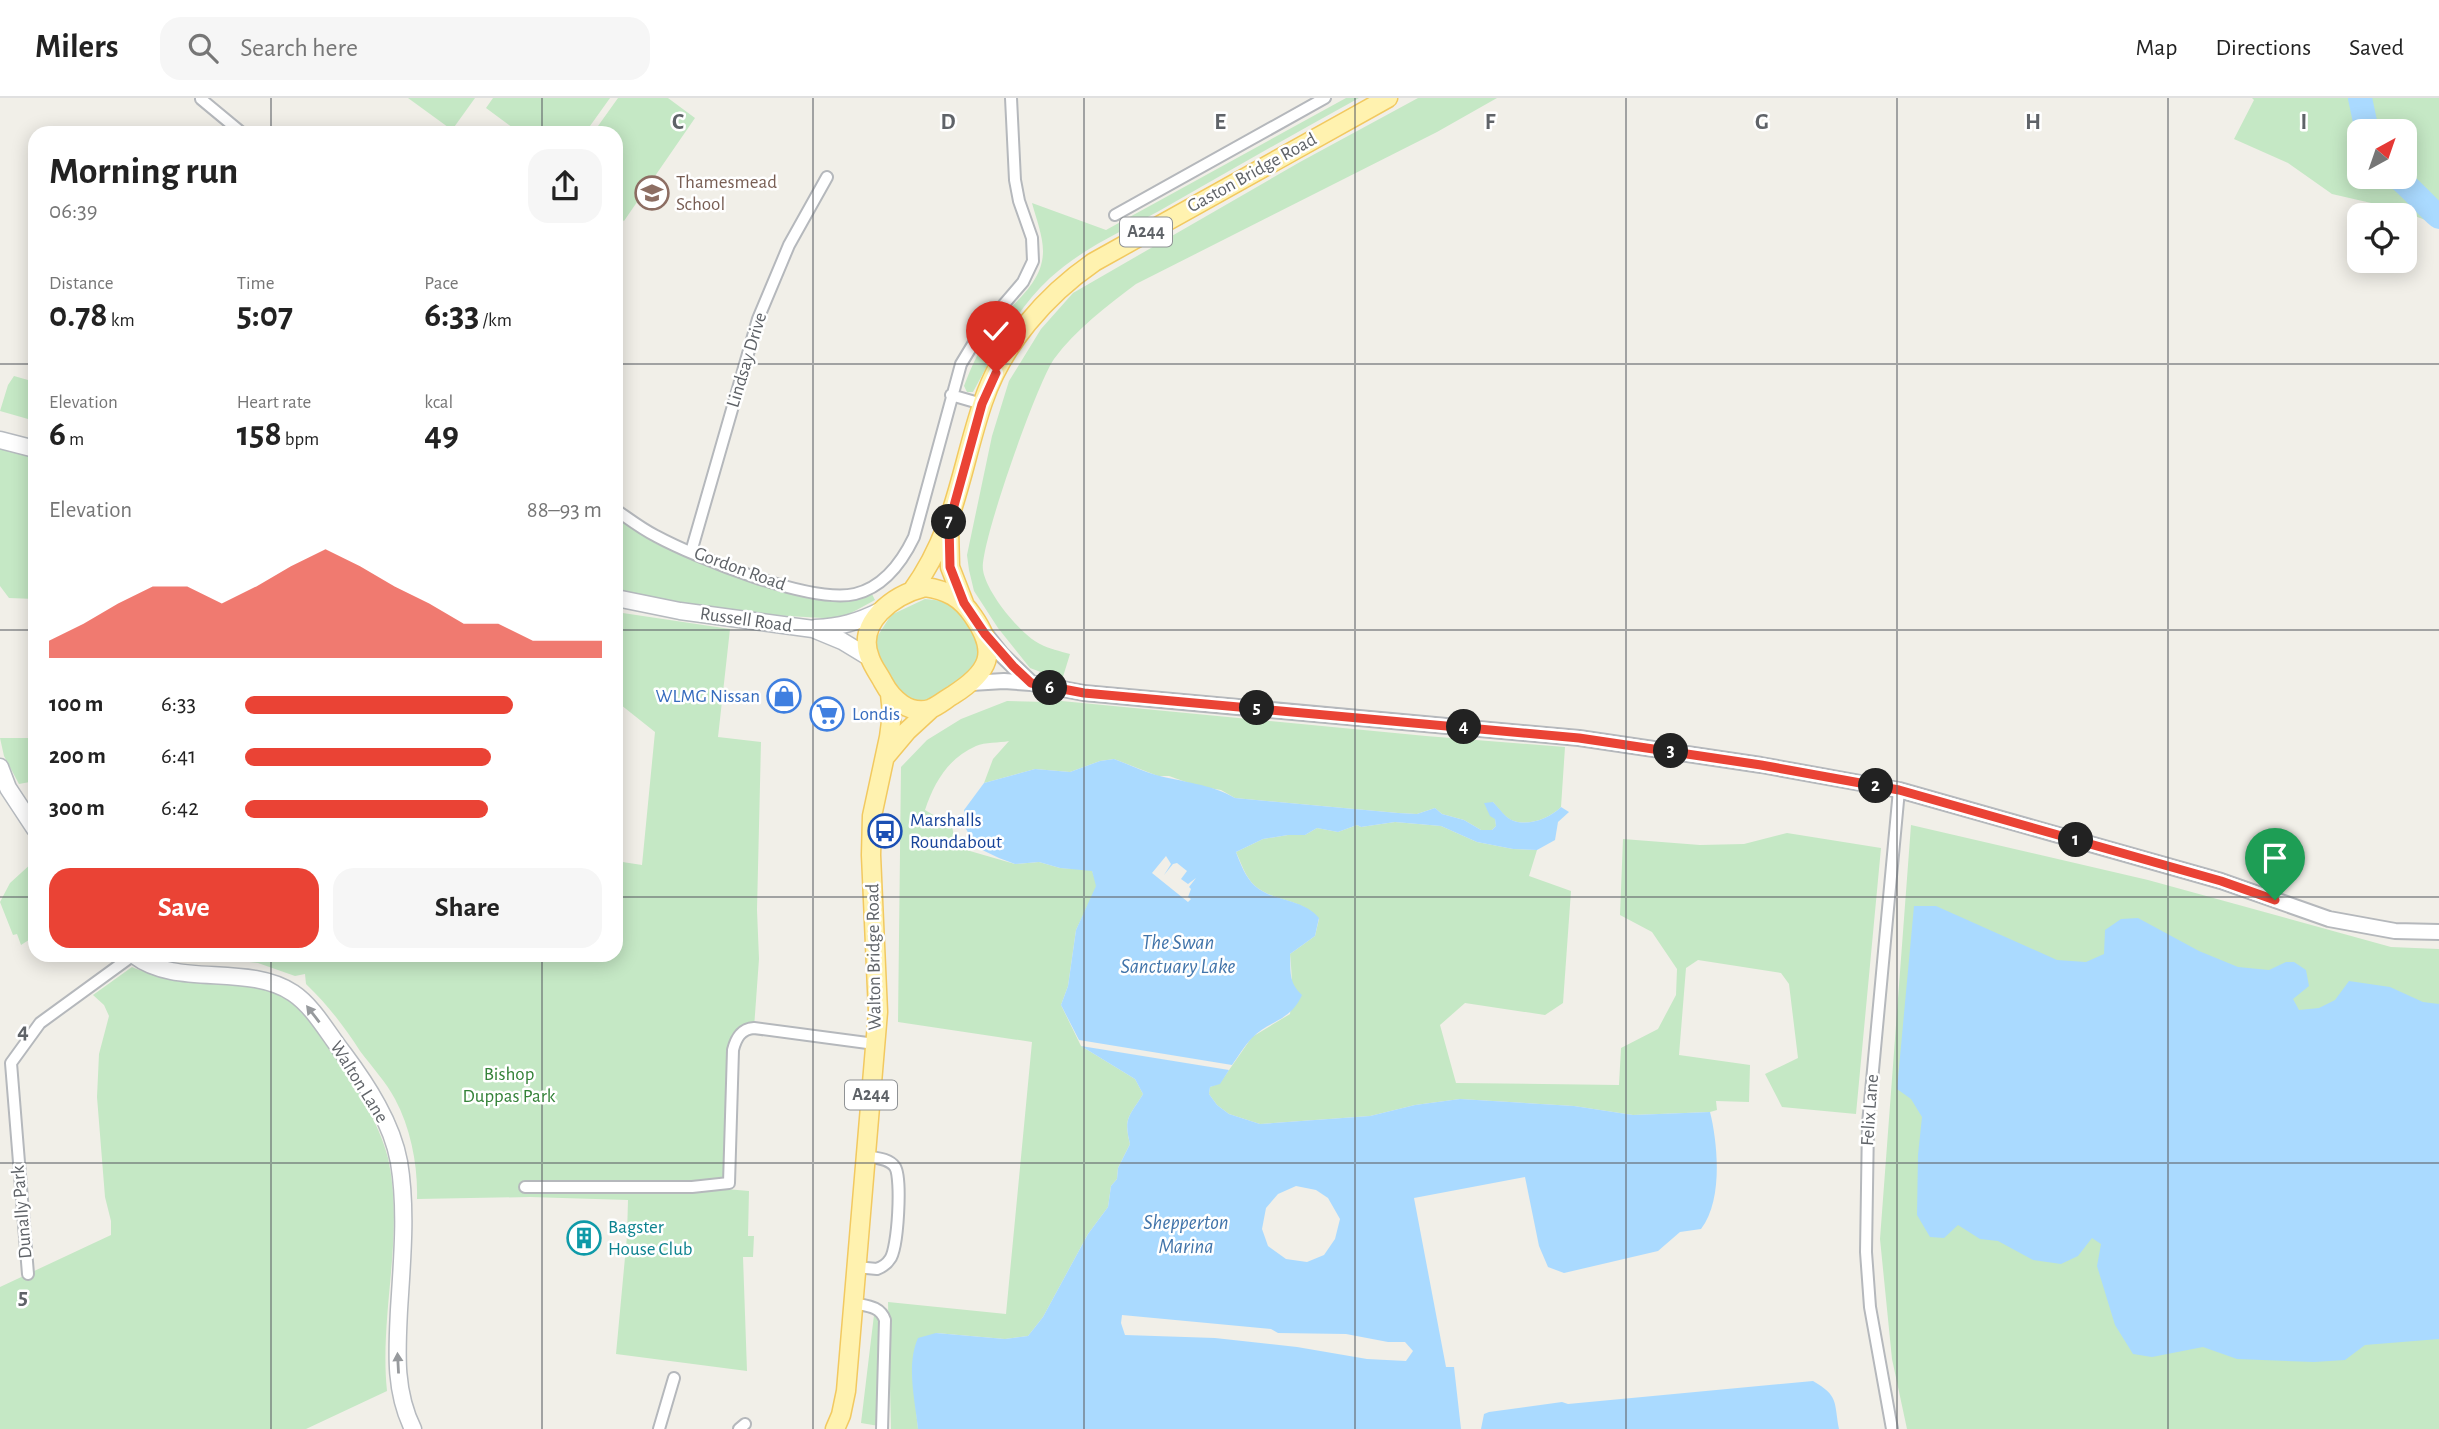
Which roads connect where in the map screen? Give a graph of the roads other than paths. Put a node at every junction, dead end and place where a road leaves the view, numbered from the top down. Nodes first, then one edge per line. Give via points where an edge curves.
1 (1011, 98) edge
2 (1325, 98) edge
3 (1388, 98) edge
4 (201, 99) edge
5 (234, 126) edge
6 (827, 177) dead end
7 (1115, 215) dead end
8 (951, 395) junction
9 (982, 404) junction
10 (0, 440) edge
11 (28, 447) edge
12 (623, 515) edge
13 (949, 524) junction
14 (691, 552) junction
15 (912, 591) junction
16 (623, 599) edge
17 (964, 603) junction
18 (880, 611) junction
19 (813, 629) junction
20 (985, 634) junction
21 (870, 658) junction
22 (971, 683) junction
23 (1031, 683) junction
24 (890, 694) junction
25 (932, 708) junction
26 (884, 759) junction
27 (0, 767) edge
28 (1899, 790) junction
29 (28, 818) edge
30 (2439, 932) edge
31 (126, 962) edge
32 (148, 962) edge
33 (876, 1044) junction
34 (865, 1156) junction
35 (525, 1187) dead end
36 (856, 1267) junction
37 (28, 1274) dead end
38 (854, 1303) junction
39 (674, 1378) dead end
40 (413, 1429) edge
41 (659, 1429) edge
42 (835, 1429) edge
43 (882, 1429) edge
44 (1892, 1429) edge

1 - 8 street via 1015,180 1032,238 1033,261 1023,282 970,347
2 - 7 street
3 - 9 main road, Gaston Bridge Road / A244 via 1075,275 1031,318
4 - 5 street
6 - 14 street, Lindsay Drive via 789,245 758,319
8 - 9 street
8 - 14 street, Gordon Road via 914,537 905,557 872,587 837,596 817,594
9 - 13 main road, Gaston Bridge Road / A244
10 - 11 main road
12 - 14 street, Gordon Road
13 - 15 main road, Gaston Bridge Road / A244
13 - 17 main road, Gaston Bridge Road / A244 via 950,567
15 - 17 main road via 939,589
15 - 18 main road
16 - 19 main road, Russell Road
17 - 20 main road
18 - 19 main road via 840,627
18 - 21 main road via 868,633
19 - 21 main road, Russell Road
20 - 22 main road via 986,663
20 - 23 street
21 - 24 main road
22 - 23 street
22 - 25 main road
23 - 28 street via 1084,693 1579,738
24 - 25 main road via 908,707
24 - 26 main road, Walton Bridge Road / A244 via 892,714
25 - 26 main road, Walton Bridge Road / A244
26 - 33 main road, Walton Bridge Road / A244 via 872,816
27 - 29 main road
28 - 30 street via 2221,881 2329,919 2395,931
28 - 44 street, Felix Lane via 1868,1124 1866,1252 1870,1307
31 - 37 street, Dunally Park via 40,1023 11,1063
40 -> 32 main road, Walton Lane via 404,1411 398,1375 403,1226 399,1161 370,1092 306,1005 292,993 241,977 165,969
33 - 34 main road, Walton Bridge Road / A244
33 - 35 street via 754,1028 741,1032 733,1049 729,1183
34 - 36 main road, Walton Bridge Road / A244
34 - 36 street via 896,1168 897,1215 890,1260 877,1269
36 - 38 main road, Walton Bridge Road / A244
38 - 42 main road, Walton Bridge Road / A244 via 846,1391
38 - 43 street via 882,1312 885,1320
39 - 41 street

